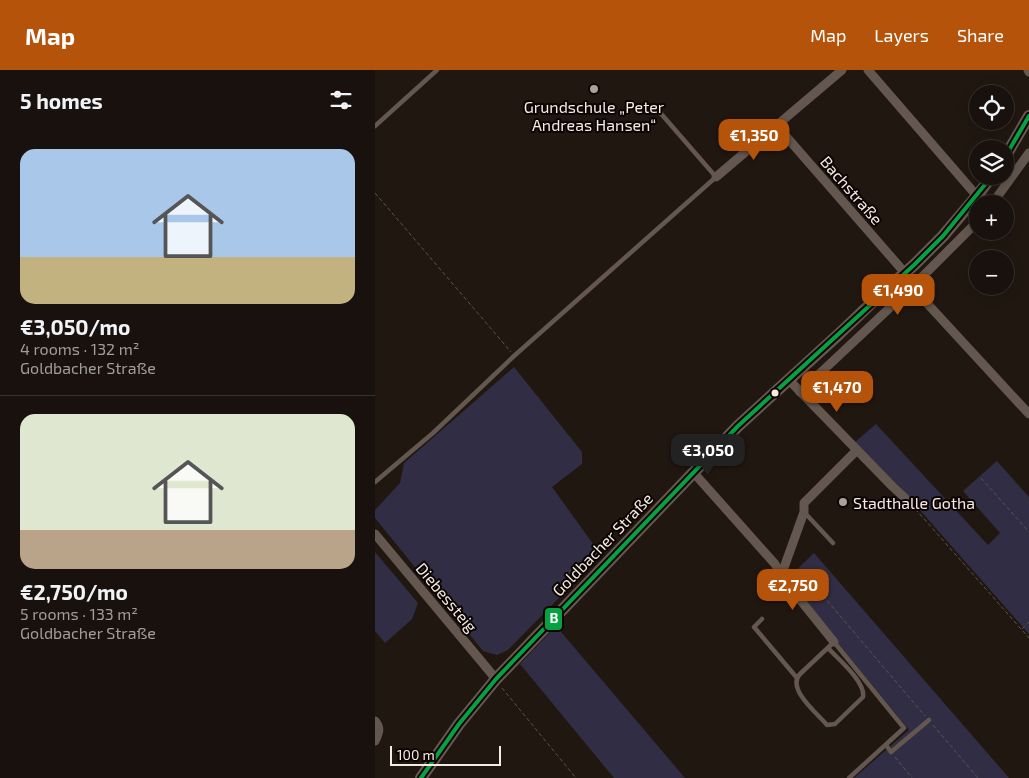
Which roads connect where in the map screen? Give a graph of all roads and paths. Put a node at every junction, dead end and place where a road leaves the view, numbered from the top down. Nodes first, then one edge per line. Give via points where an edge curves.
1 (437, 70) edge
2 (842, 70) edge
3 (868, 70) edge
4 (657, 108) dead end
5 (1029, 116) edge
6 (375, 126) edge
7 (777, 126) junction
8 (1014, 142) edge
9 (1029, 152) edge
10 (715, 177) junction
11 (375, 193) edge
12 (976, 195) edge
13 (998, 195) edge
14 (969, 205) edge
15 (969, 230) edge
16 (905, 273) junction
17 (912, 287) junction
18 (515, 356) junction
19 (788, 379) junction
20 (800, 392) junction
21 (1029, 414) edge
22 (857, 450) junction
23 (693, 472) junction
24 (981, 478) dead end
25 (375, 482) edge
26 (905, 498) joint
27 (804, 512) junction
28 (1029, 532) edge
29 (375, 534) edge
30 (833, 543) dead end
31 (802, 571) dead end
32 (781, 576) junction
33 (762, 619) dead end
34 (1029, 622) edge
35 (1021, 629) junction
36 (1029, 638) edge
37 (831, 645) junction
38 (797, 678) junction
39 (496, 679) junction
40 (929, 720) junction
41 (375, 721) edge
42 (375, 741) edge
43 (886, 745) junction
44 (891, 752) junction
45 (421, 778) edge
46 (576, 778) edge
47 (849, 778) edge
48 (912, 778) edge
49 (977, 778) edge

1 - 6 lane
2 - 7 street
3 - 12 street
4 - 10 lane
5 - 8 main road
7 - 10 street
7 - 16 street, Bachstraße
9 - 13 street
10 - 18 lane
11 - 18 path
14 - 16 main road, Goldbacher Straße
15 - 17 street
16 - 19 main road, Goldbacher Straße
17 - 20 street
17 - 21 street
18 - 25 lane
19 - 20 street
19 - 23 main road, Goldbacher Straße
20 - 22 street
22 - 26 street
22 - 27 street via 804,502
23 - 32 street via 775,564
23 - 39 main road, Goldbacher Straße
24 - 28 path
26 - 35 path
27 - 30 lane
27 - 32 street
29 - 39 street, Diebessteig
31 - 40 path
32 - 37 street
33 - 38 lane via 754,626
34 - 35 path
35 - 36 path
37 - 38 lane
37 - 38 lane via 861,684 863,692 863,697 835,724 827,725 800,695
37 - 43 lane via 904,728
39 - 45 main road, Goldbacher Straße
39 - 46 path
40 - 44 lane
40 - 49 path
41 - 42 street via 379,733
43 - 44 lane
43 - 47 lane
44 - 48 path

